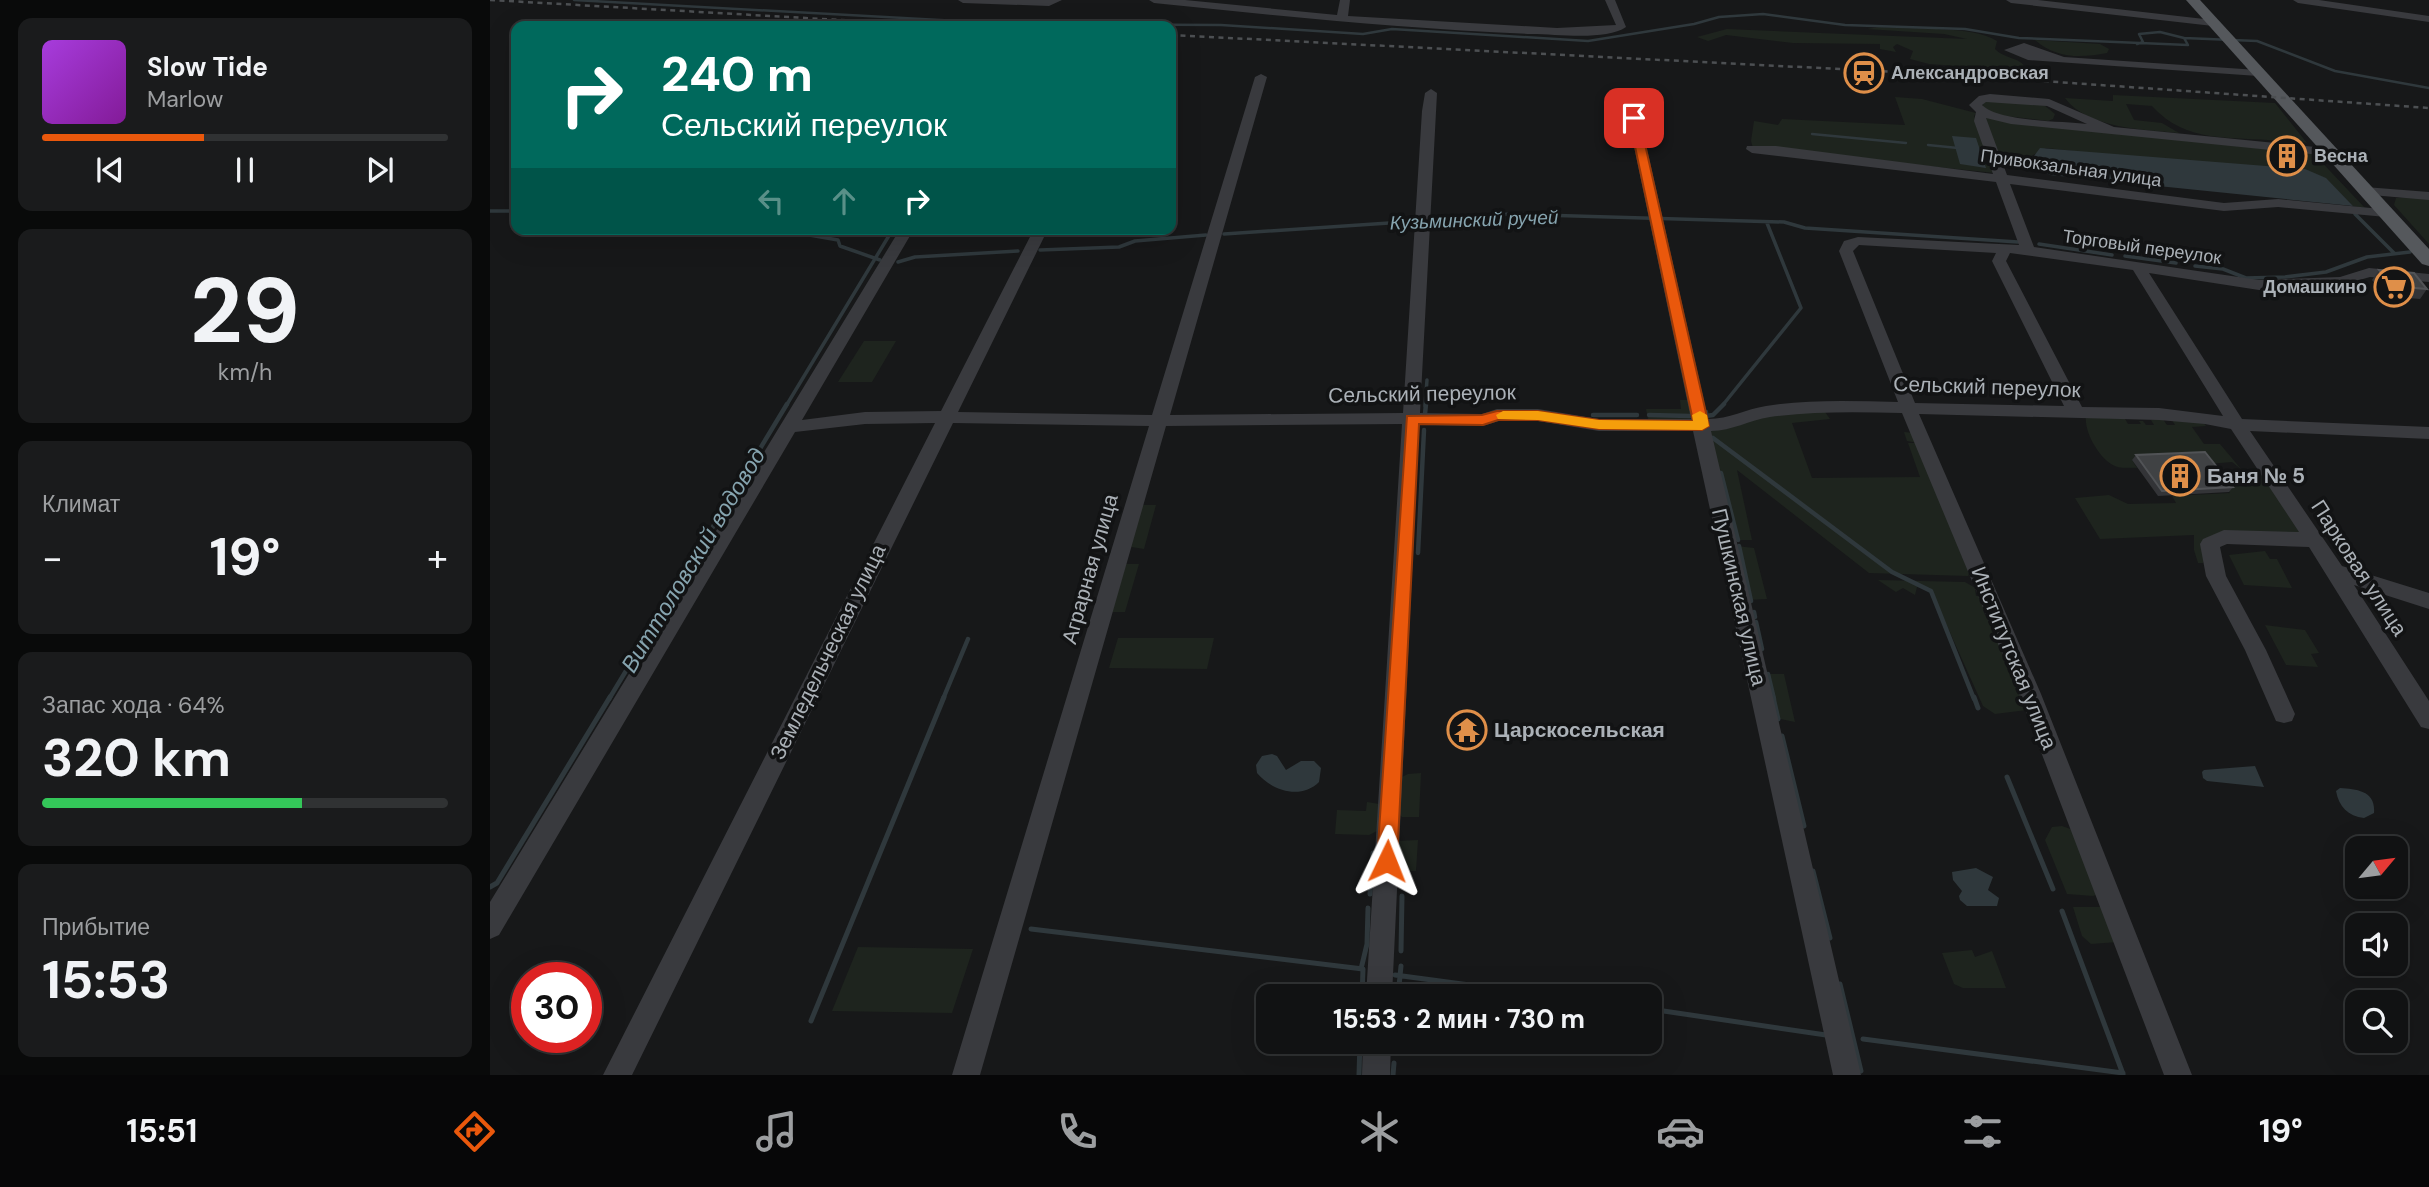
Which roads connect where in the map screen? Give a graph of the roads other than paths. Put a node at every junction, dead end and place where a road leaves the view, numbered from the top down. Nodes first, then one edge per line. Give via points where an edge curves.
1 (963, 0) edge
2 (1154, 0) edge
3 (1308, 0) edge
4 (1345, 0) edge
5 (1609, 0) edge
6 (2017, 0) edge
7 (2193, 0) edge
8 (2298, 0) edge
9 (1056, 1) edge
10 (1207, 2) edge
11 (1307, 15) junction
12 (1342, 19) junction
13 (2429, 19) edge
14 (2213, 23) junction
15 (2063, 60) dead end
16 (2258, 73) junction
17 (1261, 77) dead end
18 (1431, 93) dead end
19 (2049, 103) junction
20 (1984, 114) junction
21 (1634, 118) dead end
22 (2049, 124) junction
23 (2114, 131) junction
24 (1752, 149) dead end
25 (2330, 152) junction
26 (2002, 178) junction
27 (2365, 191) junction
28 (2429, 196) edge
29 (2386, 213) junction
30 (903, 235) edge
31 (1038, 235) edge
32 (1849, 244) joint
33 (2005, 250) junction
34 (2028, 250) junction
35 (2429, 260) edge
36 (2137, 265) junction
37 (2429, 278) edge
38 (1908, 407) junction
39 (2076, 412) junction
40 (946, 417) junction
41 (1412, 419) junction
42 (1157, 421) junction
43 (2237, 425) junction
44 (1702, 426) junction
45 (791, 427) junction
46 (2429, 433) edge
47 (2314, 540) junction
48 (2335, 571) junction
49 (2429, 601) edge
50 (2284, 714) dead end
51 (2429, 720) edge
52 (490, 926) edge
53 (1380, 984) edge
54 (1377, 1054) edge
55 (617, 1075) edge
56 (966, 1075) edge
57 (1376, 1075) edge
58 (1847, 1075) edge
59 (2178, 1075) edge

1 - 9 street
2 - 10 street
3 - 11 street
4 - 12 street
5 - 12 street via 1621,22 1618,28 1461,28
6 - 14 street
7 - 14 main road
8 - 13 street
10 - 11 street
11 - 12 street
14 - 16 main road
15 - 16 street
16 - 25 main road
17 - 42 street, Аграрная улица
18 - 41 street
19 - 20 street via 1983,99 1975,105
19 - 22 street via 2061,113 2058,122
19 - 23 street
20 - 22 street
20 - 26 street via 1980,121
21 - 44 street, Пушкинская улица
22 - 23 street
23 - 25 street
24 - 26 street, Привокзальная улица
25 - 27 main road
26 - 29 street, Привокзальная улица via 2224,206 2278,203
26 - 34 street
27 - 28 street
27 - 29 main road
29 - 35 main road
30 - 45 street
31 - 40 street, Земледельческая улица
32 - 33 street, Торговый переулок
32 - 38 street, Институтская улица via 1846,251
33 - 34 street, Торговый переулок
33 - 39 street via 1999,261
34 - 36 street, Торговый переулок
36 - 37 street, Торговый переулок via 2259,285 2342,281 2369,272
36 - 43 street, Парковая улица
38 - 39 street, Сельский переулок
38 - 44 street, Сельский переулок via 1785,409
38 - 59 street, Институтская улица via 2030,694
39 - 43 street, Сельский переулок via 2171,415
40 - 42 street, Сельский переулок
40 - 45 street, Сельский переулок via 865,418
40 - 55 street, Земледельческая улица
41 - 42 street, Сельский переулок
41 - 44 street, Сельский переулок via 1538,415 1599,425
41 - 53 street
42 - 56 street, Аграрная улица
43 - 46 street, Сельский переулок
43 - 47 street, Парковая улица
44 - 58 street, Пушкинская улица
45 - 52 street
47 - 48 street, Парковая улица
47 - 50 street via 2224,537 2210,544 2216,576
48 - 49 street
48 - 51 street, Парковая улица
54 - 57 street

